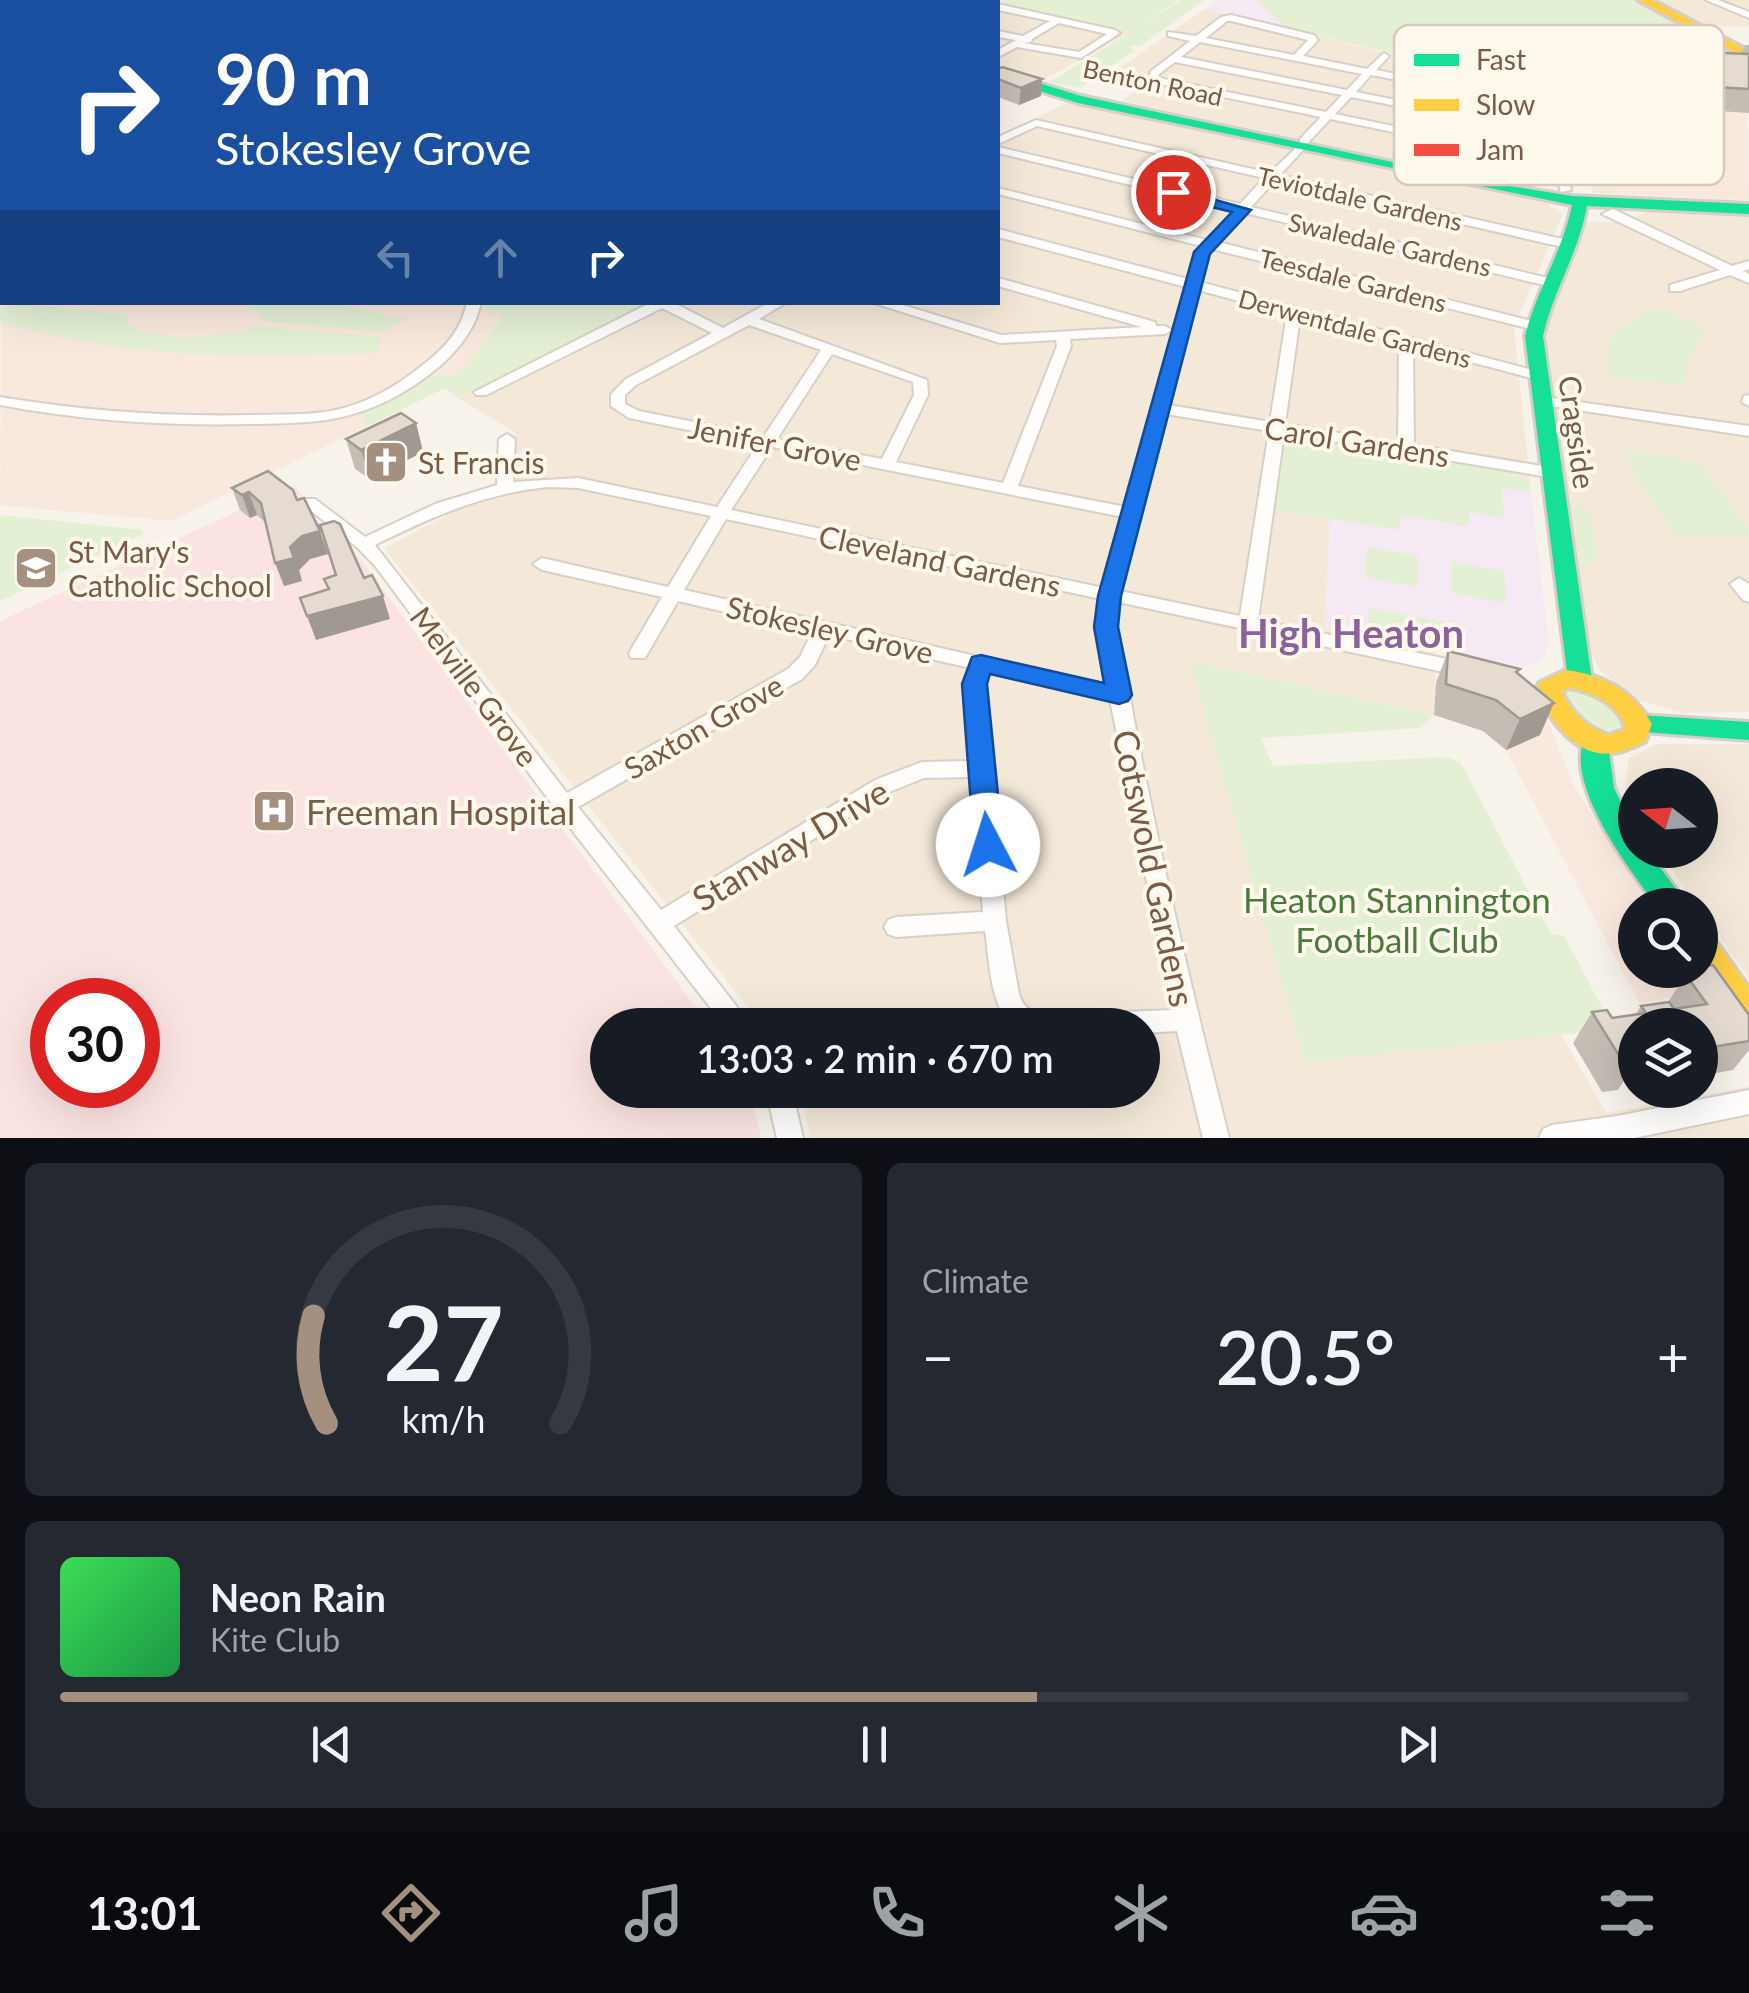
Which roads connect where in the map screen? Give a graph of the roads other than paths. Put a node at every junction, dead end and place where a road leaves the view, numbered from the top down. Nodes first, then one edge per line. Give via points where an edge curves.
1 (1644, 0) edge
2 (1710, 0) edge
3 (1000, 8) edge
4 (1748, 15) edge
5 (1057, 21) junction
6 (1691, 25) edge
7 (1171, 34) dead end
8 (1000, 35) edge
9 (1197, 39) junction
10 (1023, 42) junction
11 (1724, 43) edge
12 (1000, 53) edge
13 (1384, 56) dead end
14 (1749, 56) edge
15 (1297, 57) junction
16 (1172, 58) junction
17 (1000, 72) edge
18 (1370, 72) junction
19 (1394, 77) edge
20 (1350, 94) junction
21 (1394, 103) edge
22 (1328, 116) junction
23 (1394, 129) edge
24 (1000, 141) edge
25 (1302, 144) junction
26 (1000, 150) edge
27 (1394, 162) edge
28 (1271, 178) junction
29 (1515, 185) edge
30 (1567, 185) edge
31 (1000, 192) edge
32 (1572, 196) junction
33 (1749, 207) edge
34 (1243, 210) junction
35 (1608, 214) dead end
36 (1000, 234) edge
37 (1209, 244) junction
38 (1567, 244) junction
39 (1749, 265) edge
40 (1732, 271) junction
41 (1749, 279) edge
42 (1548, 282) junction
43 (1000, 283) edge
44 (1194, 286) junction
45 (1675, 288) dead end
46 (474, 305) edge
47 (659, 305) edge
48 (667, 305) edge
49 (776, 305) edge
50 (888, 305) edge
51 (1294, 312) junction
52 (748, 320) junction
53 (1534, 326) junction
54 (1172, 332) junction
55 (723, 333) junction
56 (1062, 337) junction
57 (1406, 341) junction
58 (829, 348) junction
59 (1539, 376) junction
60 (481, 392) dead end
61 (0, 401) edge
62 (1543, 401) junction
63 (1160, 408) junction
64 (1276, 427) junction
65 (1749, 431) edge
66 (507, 439) dead end
67 (767, 442) junction
68 (1406, 449) junction
69 (887, 464) junction
70 (1554, 473) junction
71 (506, 486) junction
72 (1009, 489) junction
73 (309, 503) edge
74 (720, 513) junction
75 (1131, 513) junction
76 (364, 544) junction
77 (542, 564) dead end
78 (673, 594) junction
79 (1109, 596) junction
80 (1248, 624) junction
81 (823, 628) junction
82 (638, 653) dead end
83 (981, 664) junction
84 (1480, 672) edge
85 (1580, 680) junction
86 (1119, 695) junction
87 (1639, 724) junction
88 (1749, 731) edge
89 (1595, 742) junction
90 (982, 769) junction
91 (564, 805) junction
92 (1662, 888) edge
93 (995, 921) junction
94 (660, 923) junction
95 (896, 927) dead end
96 (1718, 969) edge
97 (726, 1008) edge
98 (1012, 1008) edge
99 (1749, 1014) edge
100 (1187, 1020) junction
101 (1160, 1021) edge
102 (1749, 1102) edge
103 (783, 1108) edge
104 (1619, 1134) edge
105 (790, 1138) edge
106 (1216, 1138) edge
107 (1552, 1138) edge

1 - 6 street
2 - 4 street
3 - 5 street
5 - 10 street
5 - 10 street via 1115,33 1081,55
7 - 9 street
8 - 10 street
9 - 15 street
9 - 15 street via 1224,19 1238,19 1311,37
9 - 16 street
10 - 12 street
11 - 14 street
13 - 18 street
15 - 18 street
16 - 20 street
16 - 22 street via 1153,74 1155,80
17 - 25 street, Benton Road via 1078,98
18 - 19 street
18 - 20 street
20 - 21 street
20 - 22 street
22 - 23 street
22 - 25 street
24 - 28 street, Teviotdale Gardens via 1036,123
25 - 27 street, Benton Road
25 - 28 street
26 - 34 street, Swaledale Gardens
28 - 34 street
28 - 38 street, Teviotdale Gardens
29 - 32 street, Benton Road
30 - 32 street
31 - 37 street, Teesdale Gardens
32 - 33 street, Benton Road
32 - 38 street, Cragside
34 - 37 street
34 - 42 street, Swaledale Gardens
35 - 40 street
36 - 44 street, Derwentdale Gardens
37 - 44 street, Cotswold Gardens
37 - 53 street, Teesdale Gardens
38 - 42 street, Cragside
39 - 40 street
40 - 41 street
40 - 45 street
42 - 53 street, Cragside
43 - 54 street
44 - 51 street, Derwentdale Gardens
44 - 54 street, Cotswold Gardens
46 - 61 street via 446,353 422,374 352,410 175,420
47 - 60 street
48 - 55 street
49 - 52 street, Jenifer Grove
50 - 56 street via 1000,339
51 - 57 street, Derwentdale Gardens
51 - 64 street
52 - 55 street, Jenifer Grove
52 - 58 street
53 - 59 street, Cragside
54 - 56 street
54 - 63 street, Cotswold Gardens
55 - 67 street, Jenifer Grove via 631,382 616,402 634,415
56 - 72 street
57 - 59 street, Derwentdale Gardens
57 - 68 street
58 - 67 street
58 - 69 street via 920,380 922,395
59 - 62 street, Cragside
62 - 65 street
62 - 70 street, Cragside
63 - 64 street, Carol Gardens
63 - 75 street, Cotswold Gardens
64 - 68 street, Carol Gardens
64 - 80 street
66 - 71 street
67 - 69 street, Jenifer Grove
67 - 74 street
68 - 70 street, Carol Gardens
69 - 72 street, Jenifer Grove
70 - 85 street, Cragside
71 - 74 street, Cleveland Gardens via 578,483
71 - 76 street, Cleveland Gardens via 446,503
72 - 75 street, Jenifer Grove
73 - 76 street, Melville Grove
74 - 78 street
74 - 79 street, Cleveland Gardens
75 - 79 street, Cotswold Gardens
76 - 91 street, Melville Grove
77 - 78 street, Stokesley Grove
78 - 81 street, Stokesley Grove
78 - 82 street
79 - 80 street, Cleveland Gardens
79 - 86 street, Cotswold Gardens via 1106,627
80 - 84 street, Cleveland Gardens
81 - 83 street, Stokesley Grove
81 - 91 street, Saxton Grove via 794,674
83 - 86 street, Stokesley Grove
83 - 90 street via 975,684
85 - 87 street via 1611,690
85 - 89 street via 1542,687 1570,726
86 - 100 street, Cotswold Gardens
87 - 88 street
87 - 89 street via 1628,742
89 - 92 street via 1591,763 1604,803
90 - 93 street
90 - 94 street, Stanway Drive via 922,770 882,786
91 - 94 street, Melville Grove
93 - 95 street
93 - 98 street
94 - 97 street, Melville Grove
96 - 99 street
100 - 101 street
100 - 106 street, Cotswold Gardens
102 - 104 street
103 - 105 street
104 - 107 street

